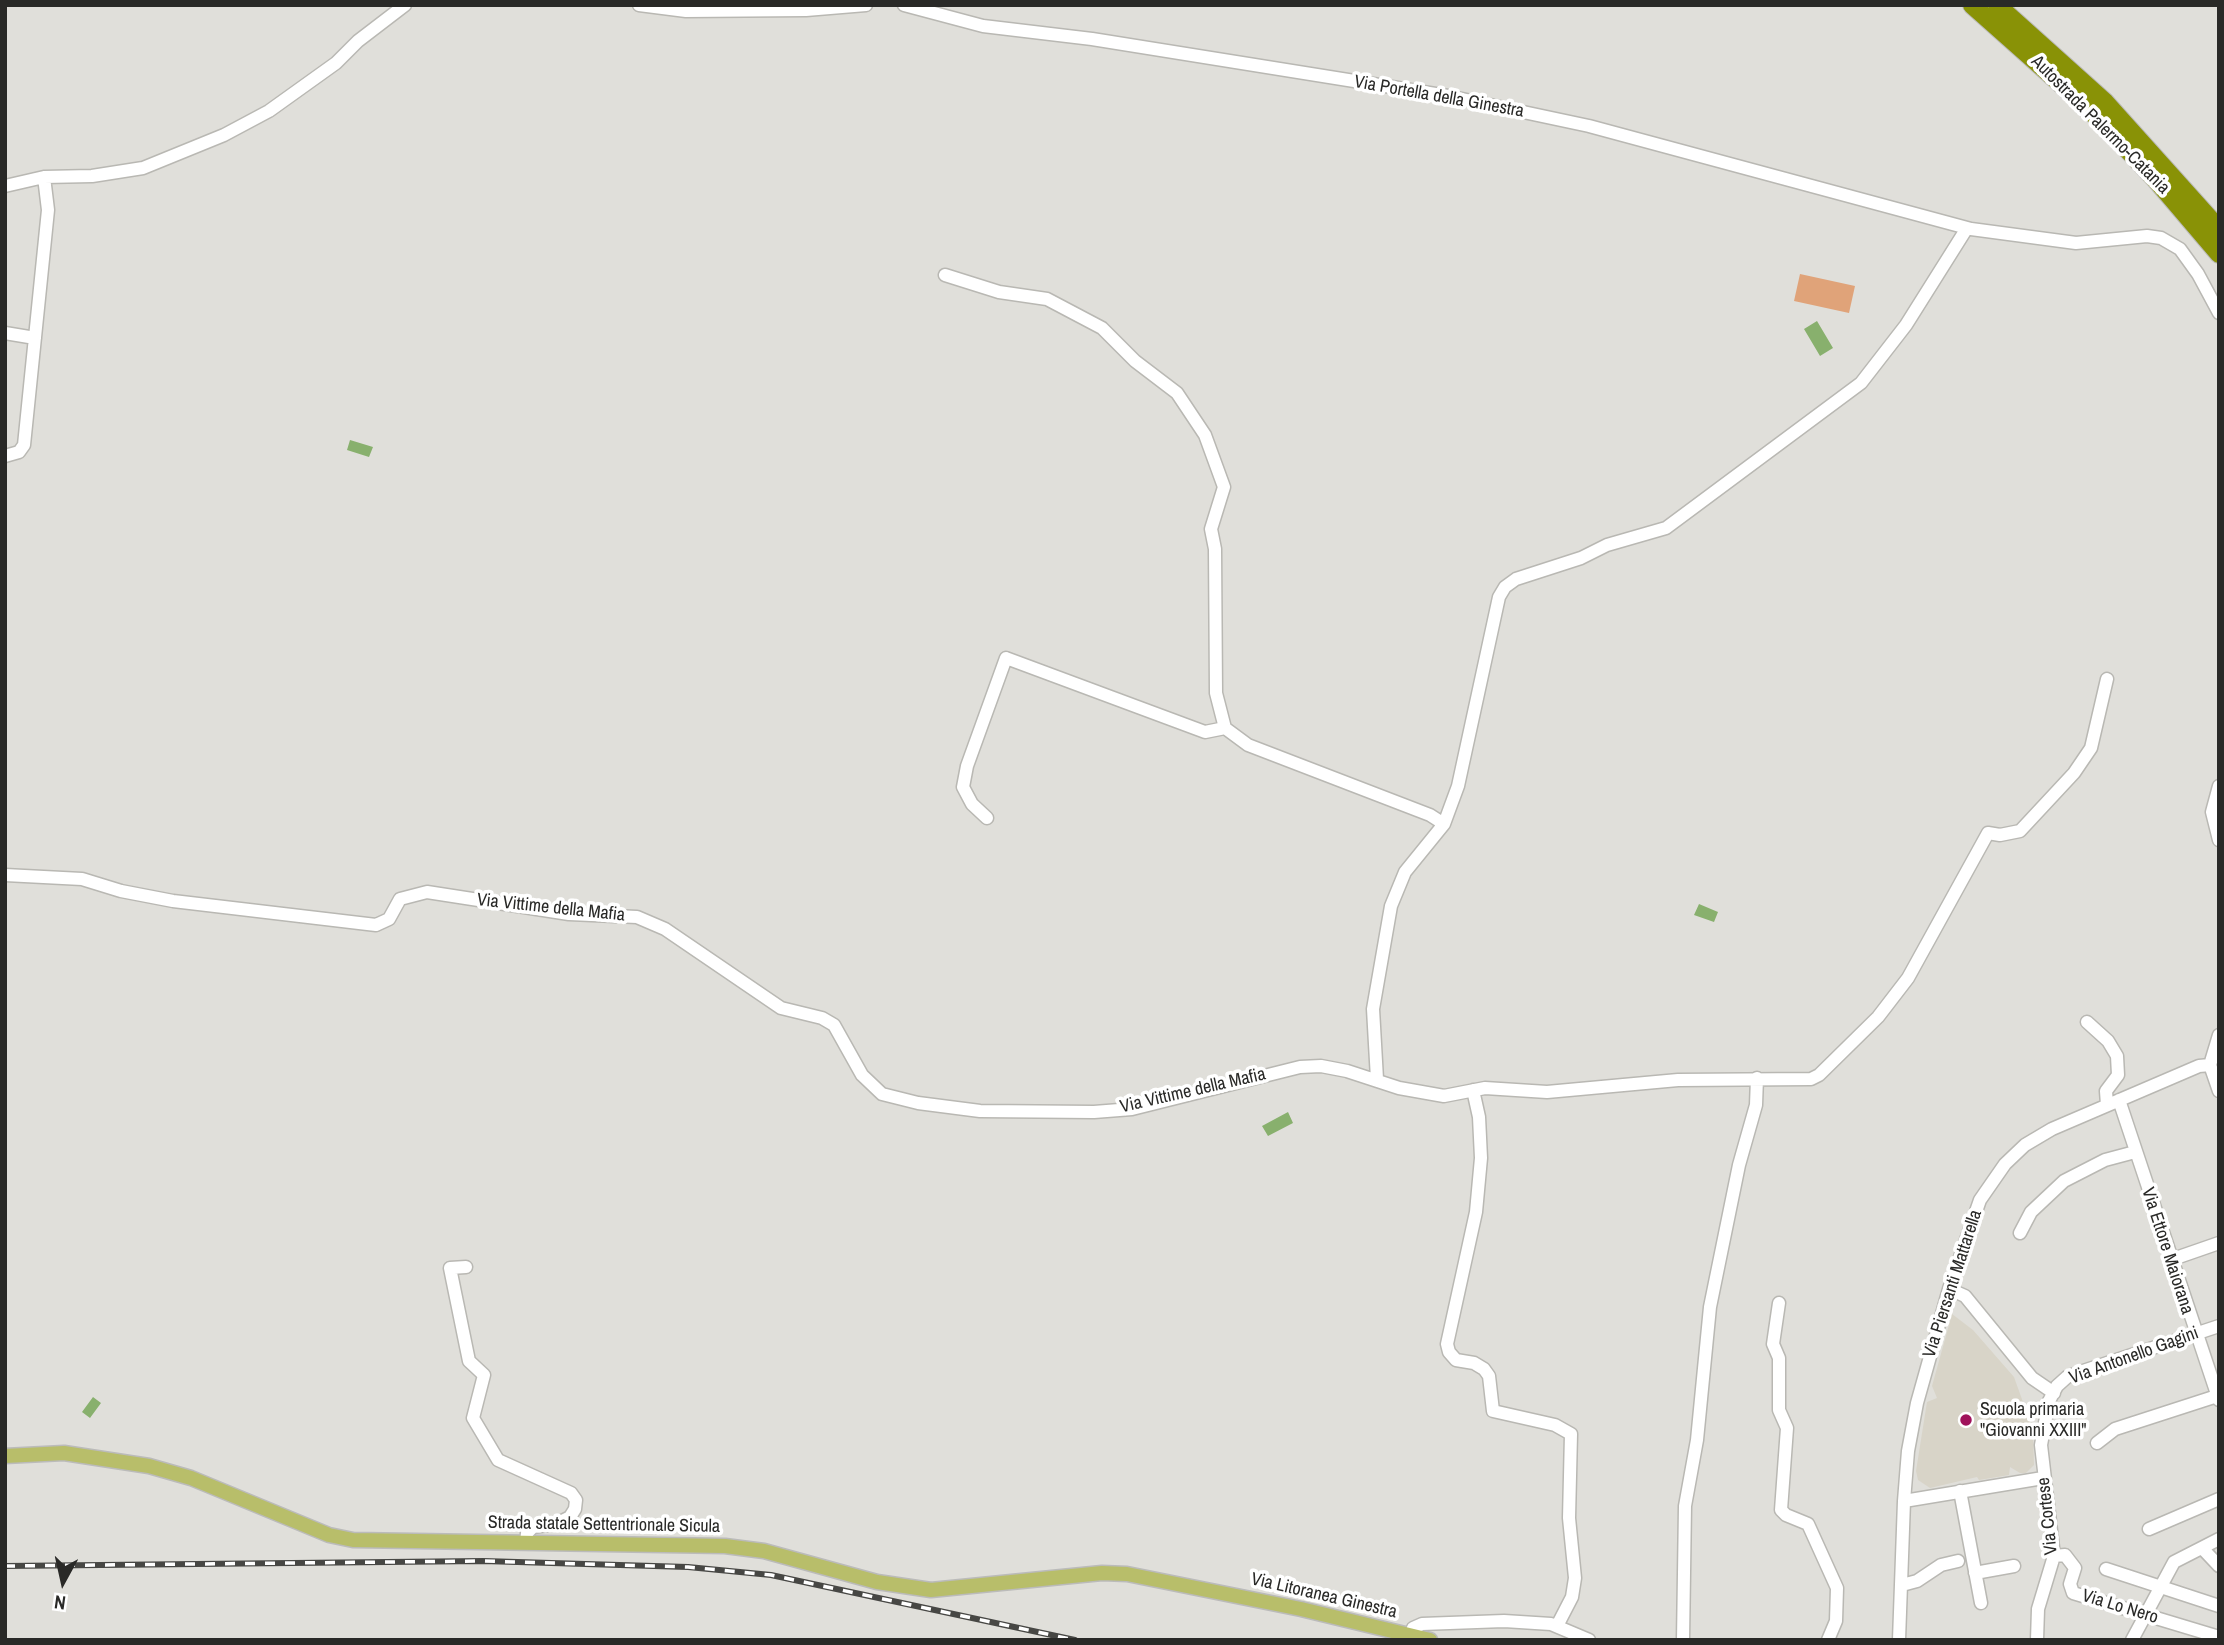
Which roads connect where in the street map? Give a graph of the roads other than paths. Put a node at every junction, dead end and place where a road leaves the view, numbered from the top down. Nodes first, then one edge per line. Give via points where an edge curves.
1 (405, 5) edge
2 (639, 5) edge
3 (866, 5) edge
4 (904, 5) edge
5 (1972, 5) edge
6 (1997, 5) edge
7 (44, 177) junction
8 (5, 186) edge
9 (1967, 228) junction
10 (2219, 229) edge
11 (2219, 254) edge
12 (945, 275) dead end
13 (2219, 313) edge
14 (5, 333) edge
15 (35, 338) junction
16 (5, 456) edge
17 (2107, 679) dead end
18 (1225, 728) junction
19 (2219, 786) edge
20 (987, 818) dead end
21 (1444, 824) junction
22 (2219, 841) edge
23 (5, 876) edge
24 (2087, 1022) dead end
25 (2219, 1035) edge
26 (2210, 1065) junction
27 (1757, 1078) junction
28 (1377, 1079) junction
29 (1473, 1090) junction
30 (2219, 1091) edge
31 (2113, 1103) junction
32 (2135, 1152) junction
33 (2020, 1233) dead end
34 (2219, 1243) edge
35 (2170, 1260) junction
36 (466, 1267) dead end
37 (1949, 1289) junction
38 (1779, 1303) dead end
39 (2219, 1326) edge
40 (2194, 1334) junction
41 (2054, 1393) junction
42 (2218, 1398) edge
43 (2096, 1443) dead end
44 (5, 1456) edge
45 (2043, 1478) junction
46 (1960, 1492) junction
47 (2219, 1499) edge
48 (1904, 1501) junction
49 (2150, 1529) dead end
50 (2219, 1539) edge
51 (526, 1543) junction
52 (2202, 1548) junction
53 (2054, 1556) junction
54 (1958, 1561) dead end
55 (2014, 1566) dead end
56 (2219, 1566) edge
57 (2106, 1569) dead end
58 (1975, 1573) junction
59 (1902, 1586) junction
60 (2160, 1587) junction
61 (1210, 1590) joint
62 (1981, 1603) dead end
63 (2219, 1606) edge
64 (2146, 1614) junction
65 (1557, 1626) junction
66 (1411, 1635) junction
67 (2219, 1637) edge
68 (2134, 1639) edge
69 (1430, 1640) edge
70 (1589, 1640) edge
71 (1683, 1640) edge
72 (1828, 1640) edge
73 (1899, 1640) edge
74 (2037, 1640) edge

1 - 7 street via 336,63 269,111 224,135 143,168
2 - 3 street via 686,11
4 - 9 street, Via Portella della Ginestra via 983,26 1448,96 1576,123
5 - 11 highway, Autostrada Palermo-Catania via 2088,108
6 - 10 highway, Autostrada Palermo-Catania via 2105,102
7 - 8 street
7 - 15 street via 48,210
9 - 13 street, Via Portella della Ginestra via 2076,243 2161,238 2179,249
9 - 21 street via 1906,325 1861,383 1666,528 1607,545 1505,587 1499,597 1458,786
12 - 18 street via 999,292 1047,299 1102,328 1177,393 1205,435 1224,487 1210,528 1215,549 1216,693
14 - 15 street
15 - 16 street via 24,445 19,452
17 - 27 street, Via Vittime della Mafia via 2091,748 2021,831 1988,833 1928,944 1878,1017 1811,1080
18 - 20 street via 1205,732 1006,658 963,787
18 - 21 street via 1248,745
19 - 22 street via 2212,812
21 - 28 street via 1405,872 1391,906 1373,1009
23 - 28 street, Via Vittime della Mafia via 82,879 173,901 376,925 389,919 400,899 426,892 581,915 637,917 665,929 781,1008 834,1025 862,1075 882,1094 918,1103 980,1111 1094,1112 1169,1101 1300,1067 1321,1066
24 - 31 street via 2117,1056 2118,1075 2106,1091
25 - 26 street
26 - 30 street
26 - 31 street, Via Piersanti Mattarella
27 - 29 street, Via Vittime della Mafia via 1547,1092
27 - 71 street via 1756,1105 1736,1177 1710,1307 1697,1440 1685,1506
28 - 29 street, Via Vittime della Mafia via 1444,1096
29 - 65 street via 1481,1158 1476,1212 1447,1344 1456,1360 1485,1369 1493,1411 1555,1425 1571,1434 1569,1518 1575,1578 1572,1597
31 - 32 street, Via Ettore Maiorana
31 - 37 street, Via Piersanti Mattarella via 2052,1129 2005,1164 1980,1200
32 - 33 street via 2105,1160 2064,1181 2031,1212
32 - 35 street, Via Ettore Maiorana
34 - 35 street
35 - 40 street, Via Ettore Maiorana
36 - 51 street via 450,1268 469,1361 484,1375 473,1418 498,1460 571,1493 576,1500 570,1517 533,1527
37 - 41 street via 1965,1296 2032,1378
37 - 48 street, Via Piersanti Mattarella via 1917,1403
38 - 72 street via 1773,1344 1780,1358 1779,1410 1787,1428 1781,1510 1808,1524 1837,1588 1836,1621
39 - 40 street, Via Antonello Gagini
40 - 41 street, Via Antonello Gagini via 2067,1377
40 - 42 street, Via Ettore Maiorana
41 - 45 street, Via Cortese via 2042,1433
42 - 43 street via 2115,1429
44 - 51 main road, Strada statale Settentrionale Sicula via 64,1453 149,1465 329,1535 353,1540
45 - 46 street
45 - 53 street, Via Cortese
46 - 48 street
46 - 58 street
47 - 49 street
48 - 59 street, Via Piersanti Mattarella
50 - 52 street
51 - 61 main road, Strada statale Settentrionale Sicula via 725,1546 764,1551 912,1589 1102,1573
52 - 56 street
52 - 60 street via 2174,1562
53 - 64 street, Via Lo Nero via 2064,1555 2076,1567 2070,1584 2073,1593
53 - 74 street, Via Cortese via 2038,1609
54 - 59 street
55 - 58 street
57 - 60 street
58 - 62 street
59 - 73 street, Via Piersanti Mattarella
60 - 63 street
60 - 64 street
61 - 66 main road, Via Litoranea Ginestra
64 - 67 street, Via Lo Nero
64 - 68 street
65 - 66 street via 1437,1622 1413,1628
65 - 70 street
66 - 69 main road, Via Litoranea Ginestra

